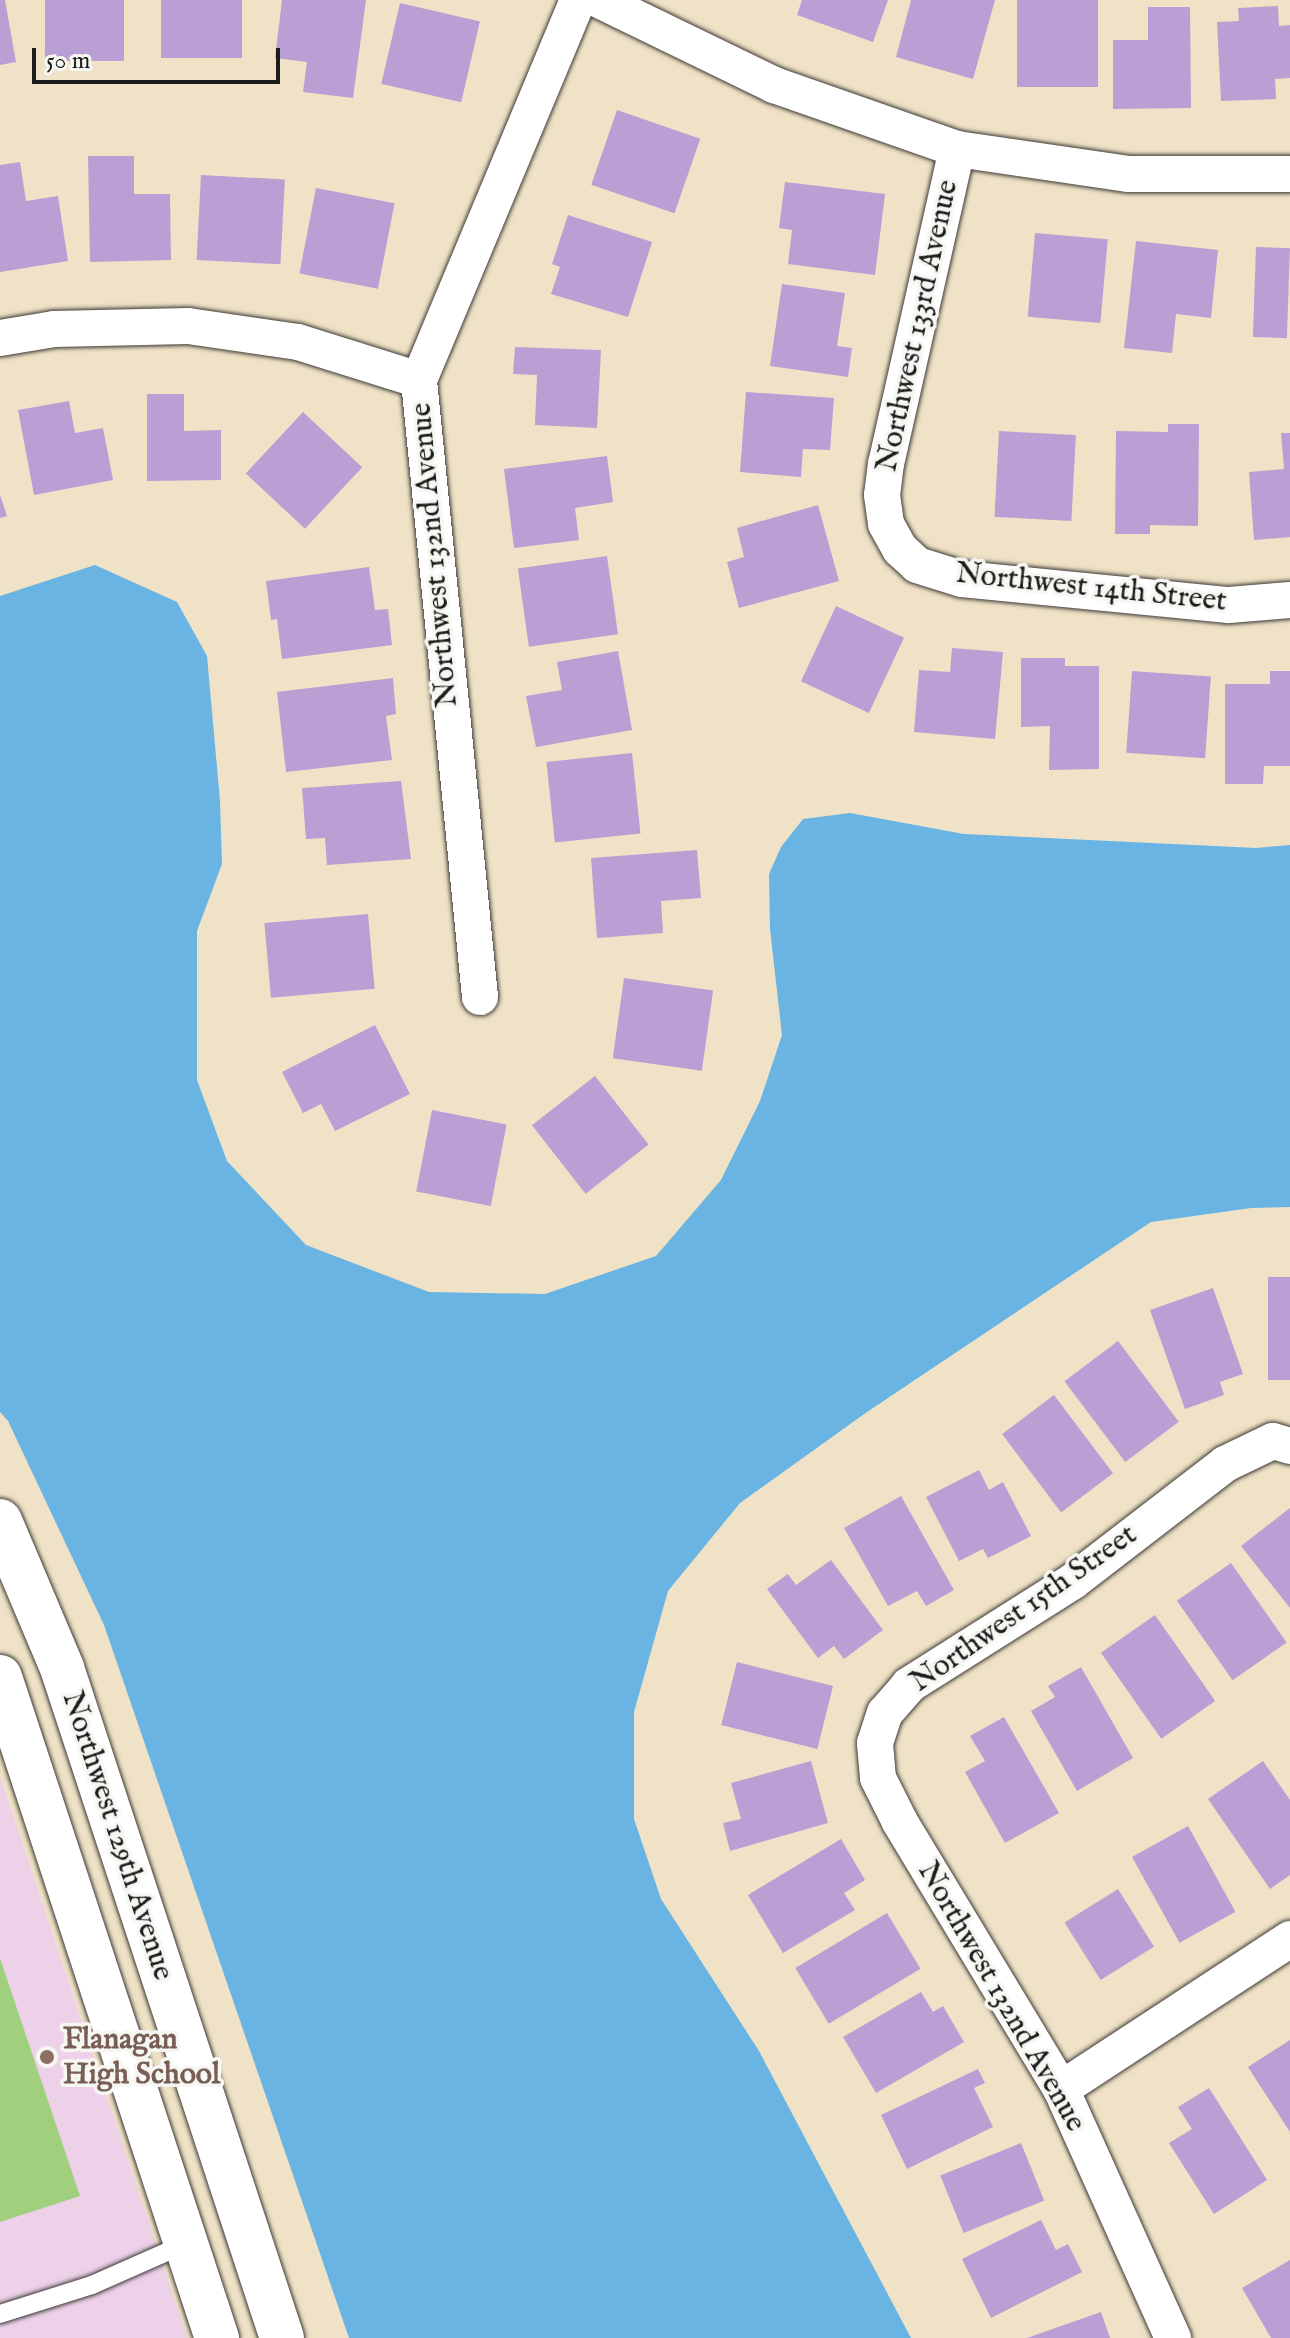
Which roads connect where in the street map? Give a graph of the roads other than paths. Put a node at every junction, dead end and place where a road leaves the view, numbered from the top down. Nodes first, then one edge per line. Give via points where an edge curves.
1 (578, 0) edge
2 (599, 0) edge
3 (957, 149) junction
4 (1290, 174) edge
5 (0, 338) edge
6 (419, 380) junction
7 (900, 549) joint
8 (1290, 600) edge
9 (480, 997) dead end
10 (1282, 1443) edge
11 (0, 1521) edge
12 (0, 1677) edge
13 (875, 1743) joint
14 (1290, 1939) edge
15 (1061, 2089) junction
16 (230, 2183) junction
17 (185, 2244) junction
18 (0, 2314) edge
19 (217, 2338) edge
20 (282, 2338) edge
21 (1173, 2338) edge

1 - 6 street, Northwest 132nd Avenue
2 - 3 street via 774,85
3 - 4 street via 1129,174
3 - 7 street, Northwest 133rd Avenue via 886,463 886,524
5 - 6 street via 54,329 188,326 298,342
6 - 9 street, Northwest 132nd Avenue
7 - 8 street, Northwest 14th Street via 917,565 962,579 1229,605
10 - 13 street, Northwest 15th Street via 1225,1464 1072,1582 909,1685 885,1713
11 - 16 street, Northwest 129th Avenue via 62,1668
12 - 17 street, Northwest 129th Avenue
13 - 15 street, Northwest 132nd Avenue via 878,1778 900,1822
14 - 15 street
15 - 21 street, Northwest 132nd Avenue
16 - 17 street via 210,2218
16 - 20 street, Northwest 129th Avenue
17 - 18 lane via 92,2285
17 - 19 street, Northwest 129th Avenue

